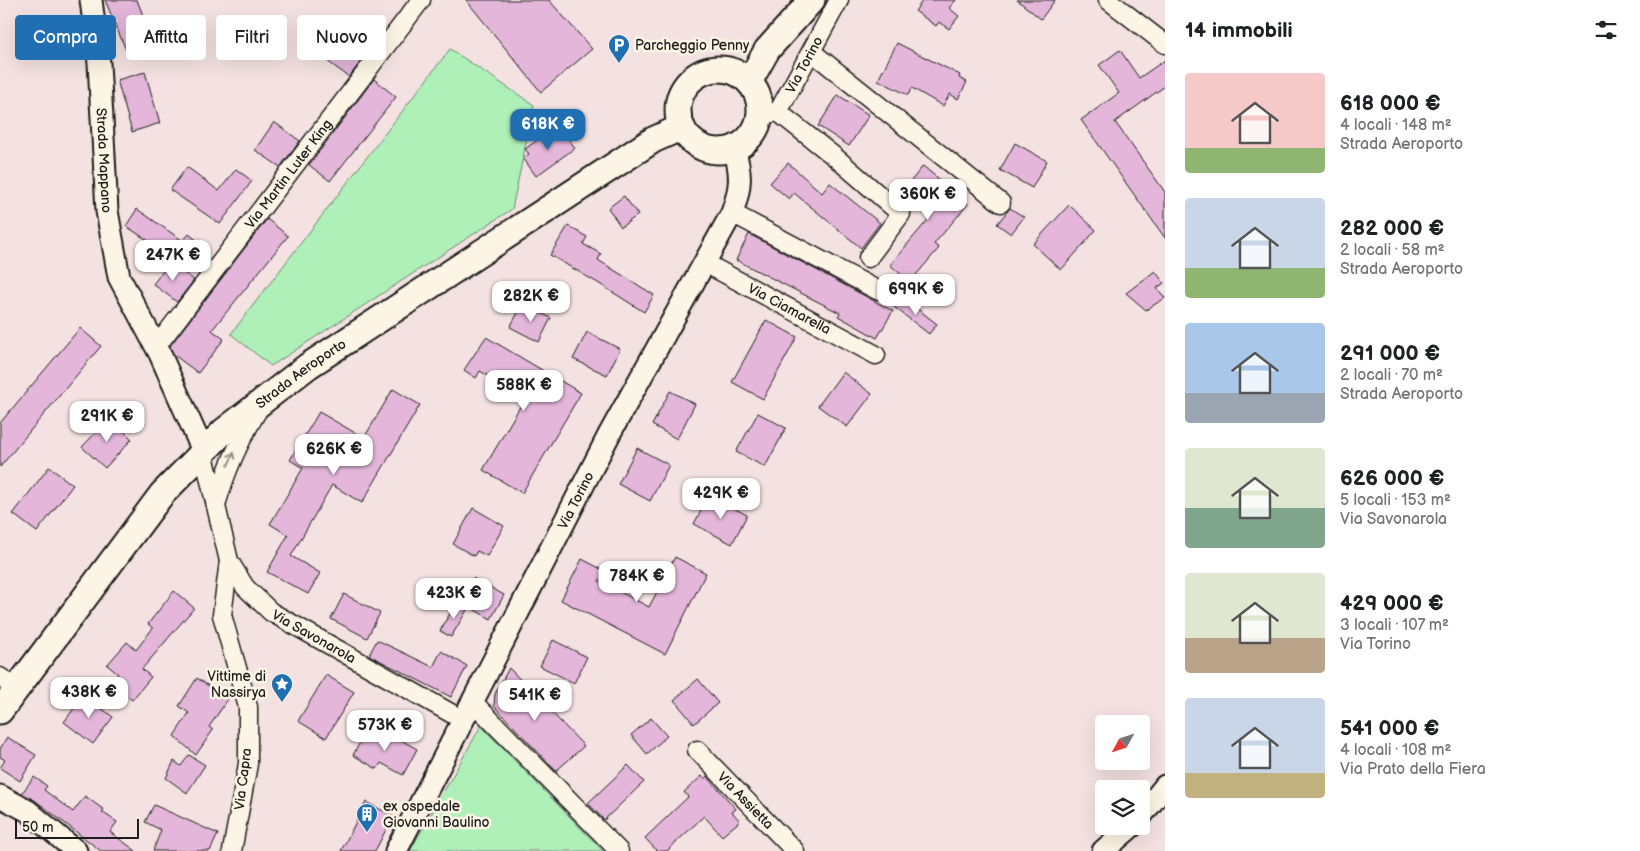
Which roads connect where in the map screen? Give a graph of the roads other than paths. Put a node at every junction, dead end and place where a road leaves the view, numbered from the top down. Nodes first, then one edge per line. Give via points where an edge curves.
1 (91, 0) edge
2 (421, 0) edge
3 (794, 0) edge
4 (812, 0) edge
5 (839, 0) edge
6 (1108, 0) edge
7 (1165, 44) edge
8 (812, 52) junction
9 (739, 76) junction
10 (769, 114) junction
11 (682, 127) junction
12 (734, 148) junction
13 (1001, 203) dead end
14 (732, 214) junction
15 (868, 258) dead end
16 (705, 263) junction
17 (877, 290) dead end
18 (156, 347) junction
19 (876, 355) dead end
20 (266, 397) junction
21 (203, 452) junction
22 (216, 506) junction
23 (229, 562) junction
24 (8, 683) edge
25 (473, 702) junction
26 (0, 711) edge
27 (463, 720) junction
28 (696, 750) dead end
29 (1165, 786) edge
30 (0, 796) edge
31 (1150, 805) edge
32 (1122, 835) edge
33 (76, 851) edge
34 (232, 851) edge
35 (396, 851) edge
36 (619, 851) edge
37 (796, 851) edge
38 (1103, 851) edge

1 - 18 street, Strada Mappano via 99,63 107,211 119,277
2 - 18 street, Via Martin Luter King
3 - 9 main road
4 - 9 main road
5 - 8 street, Via Torino
6 - 7 street
8 - 10 street, Via Torino
8 - 13 street
9 - 10 main road
9 - 11 main road via 707,70 689,82 679,103 678,116
10 - 12 main road via 747,141
10 - 15 street via 835,157 901,214
11 - 12 main road via 689,138 704,148 722,151
11 - 20 main road, Strada Aeroporto via 653,140 316,360
12 - 14 street, Via Torino via 740,170 740,191
14 - 16 street, Via Torino
14 - 17 street
16 - 19 street, Via Ciamarella
16 - 25 street, Via Torino via 610,433
18 - 21 street, Strada Mappano
20 - 21 main road, Strada Aeroporto
22 -> 20 street via 236,447
21 - 22 street, Via Savonarola
21 - 24 main road, Strada Aeroporto via 162,494
22 - 23 street, Via Savonarola
23 - 27 street, Via Savonarola via 245,587 271,612
23 - 34 street, Via Capra via 222,616 248,707 248,764
24 - 26 main road, Strada Aeroporto
25 - 27 street, Via Torino
25 - 36 street
27 - 35 street, Via Torino
28 - 37 street, Via Assietta
29 - 31 street
30 - 33 street via 28,811
32 - 38 street

